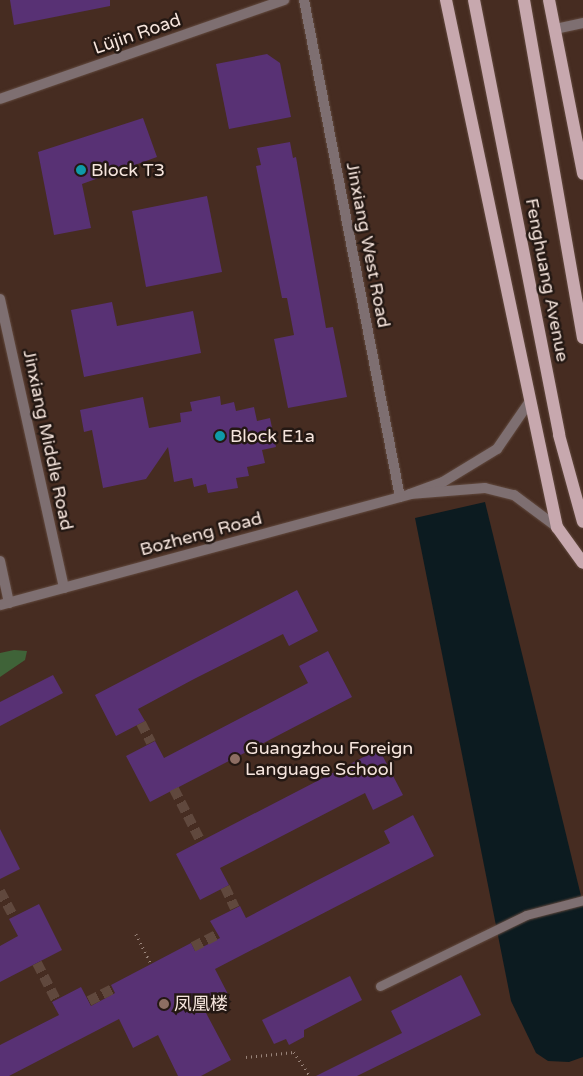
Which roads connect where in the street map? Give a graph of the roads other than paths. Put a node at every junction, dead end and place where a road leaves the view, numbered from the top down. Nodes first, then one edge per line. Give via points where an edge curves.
1 (284, 0) edge
2 (304, 0) edge
3 (446, 0) edge
4 (474, 0) edge
5 (524, 0) edge
6 (549, 0) edge
7 (583, 23) edge
8 (554, 29) junction
9 (0, 99) edge
10 (583, 174) edge
11 (0, 299) edge
12 (583, 338) edge
13 (530, 401) junction
14 (405, 496) junction
15 (583, 522) edge
16 (557, 527) junction
17 (0, 561) edge
18 (583, 563) edge
19 (64, 588) junction
20 (4, 604) edge
21 (583, 900) edge
22 (380, 986) dead end

1 - 9 street, Lüjin Road
2 - 14 street, Jinxiang West Road
3 - 13 main road
4 - 15 main road, Fenghuang Avenue via 559,435
5 - 12 main road, Fenghuang Avenue
6 - 8 main road
7 - 8 street
8 - 10 main road
11 - 19 street, Jinxiang Middle Road
13 - 14 street via 497,449 443,482
13 - 16 main road
14 - 16 street via 485,488 514,495
14 - 19 street, Bozheng Road
16 - 18 main road
17 - 20 street
19 - 20 street, Bozheng Road
21 - 22 lane via 526,915

